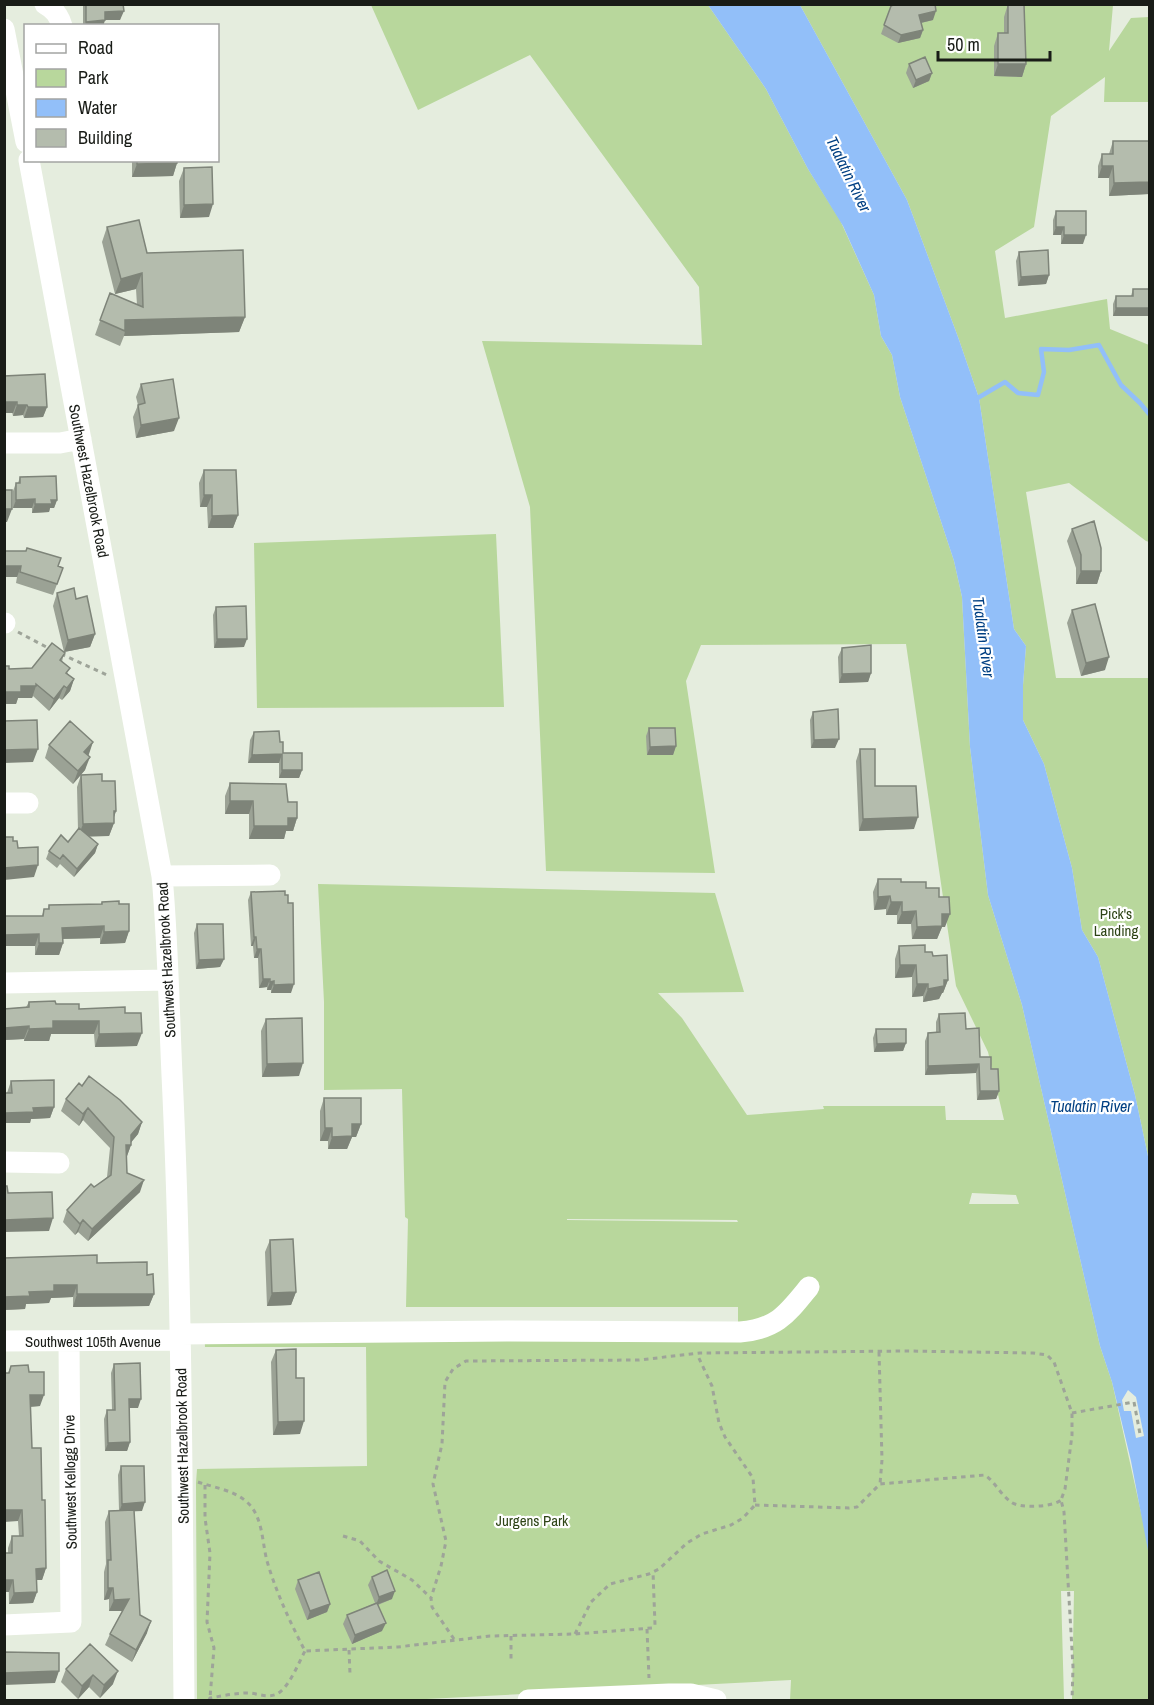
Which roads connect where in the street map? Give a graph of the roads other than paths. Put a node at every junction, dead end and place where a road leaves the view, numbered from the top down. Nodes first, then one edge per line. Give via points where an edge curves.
1 (45, 4) edge
2 (62, 24) edge
3 (4, 29) edge
4 (18, 61) edge
5 (24, 122) edge
6 (29, 162) edge
7 (81, 439) junction
8 (4, 443) edge
9 (4, 803) edge
10 (28, 803) dead end
11 (162, 876) junction
12 (270, 876) dead end
13 (168, 980) junction
14 (4, 983) edge
15 (4, 1162) edge
16 (59, 1163) dead end
17 (809, 1287) dead end
18 (180, 1337) junction
19 (4, 1341) edge
20 (69, 1341) junction
21 (4, 1625) edge
22 (184, 1701) edge
23 (528, 1701) edge
24 (716, 1701) edge

1 - 2 street
3 - 4 street
4 - 5 street
6 - 7 street, Southwest Hazelbrook Road
7 - 8 street
7 - 11 street, Southwest Hazelbrook Road
9 - 10 street
11 - 12 street
11 - 13 street, Southwest Hazelbrook Road
13 - 14 street
13 - 18 street, Southwest Hazelbrook Road
15 - 16 street
17 - 18 street, Southwest 105th Avenue via 779,1321 740,1332 507,1331
18 - 20 street, Southwest 105th Avenue
18 - 22 street, Southwest Hazelbrook Road
19 - 20 street, Southwest 105th Avenue
20 - 21 street, Southwest Kellogg Drive via 71,1622
23 - 24 street via 650,1694 691,1694

